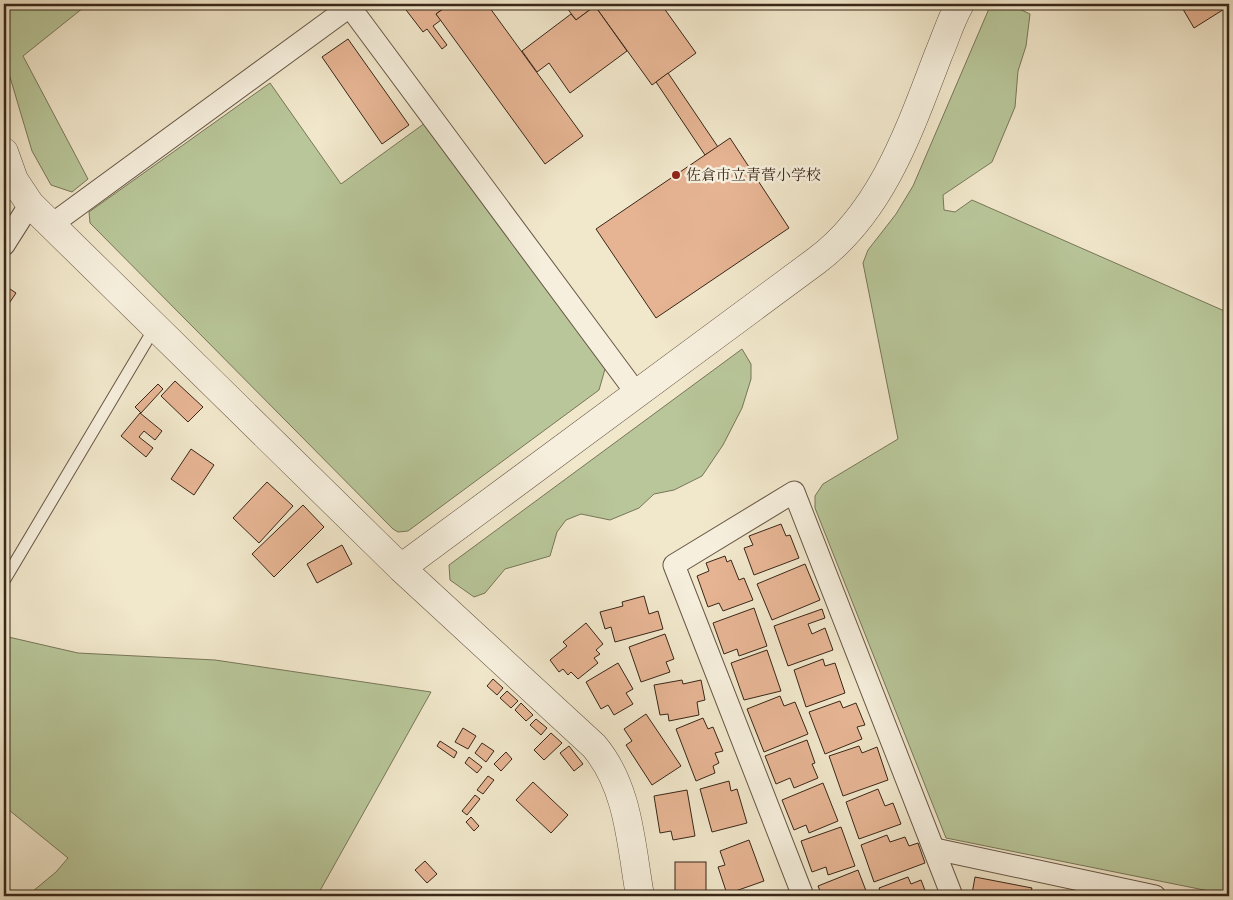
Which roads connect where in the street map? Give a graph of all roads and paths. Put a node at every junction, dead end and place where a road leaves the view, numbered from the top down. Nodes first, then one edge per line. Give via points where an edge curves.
1 (960, 4) edge
2 (4, 152) edge
3 (30, 204) junction
4 (51, 225) junction
5 (4, 245) edge
6 (155, 327) junction
7 (637, 394) junction
8 (401, 568) junction
9 (4, 581) edge
10 (935, 849) junction
11 (640, 896) edge
12 (803, 896) edge
13 (952, 896) edge
14 (1154, 896) edge

1 - 7 street via 901,150 888,176 854,224 823,256
2 - 3 street via 14,180
3 - 4 street
3 - 5 street
4 - 6 street
4 - 7 street via 345,10 353,11
6 - 8 street
6 - 9 lane
7 - 8 street
8 - 11 street via 606,760 622,795
10 - 12 street via 794,492 674,565
10 - 13 street
10 - 14 street

